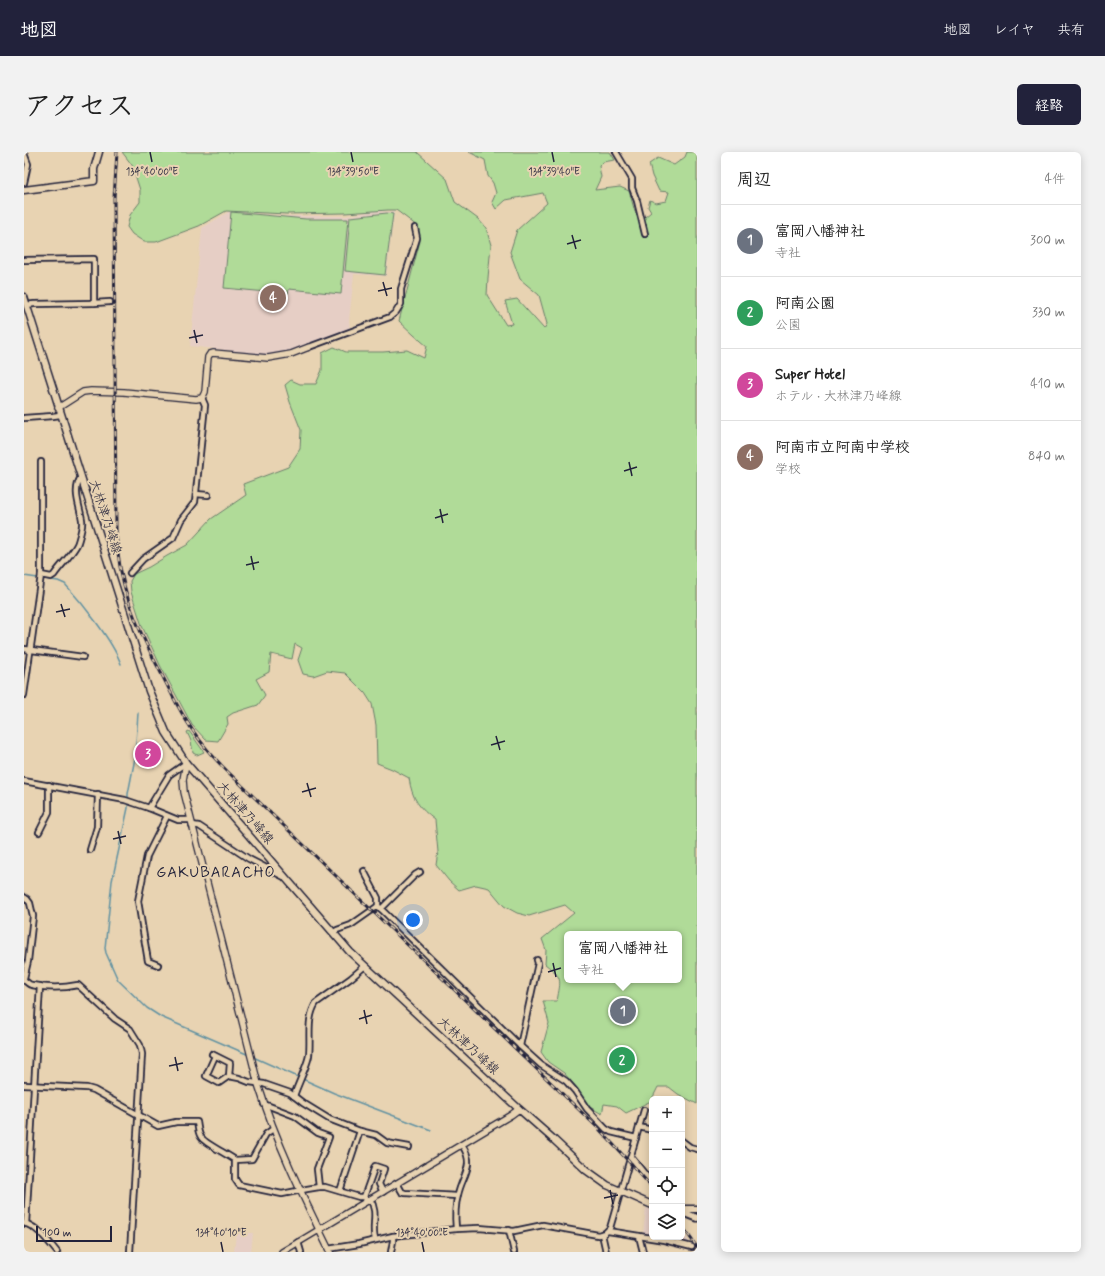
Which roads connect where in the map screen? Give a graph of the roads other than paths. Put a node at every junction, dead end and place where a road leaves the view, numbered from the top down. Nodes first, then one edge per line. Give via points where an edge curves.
1 (99, 152) edge
2 (616, 152) edge
3 (24, 153) edge
4 (24, 183) edge
5 (24, 190) edge
6 (415, 228) dead end
7 (645, 234) dead end
8 (24, 260) edge
9 (24, 297) edge
10 (110, 302) dead end
11 (94, 303) junction
12 (26, 305) junction
13 (309, 347) joint
14 (202, 398) junction
15 (59, 411) junction
16 (24, 418) edge
17 (41, 462) dead end
18 (81, 477) junction
19 (196, 494) junction
20 (208, 495) dead end
21 (130, 573) dead end
22 (41, 577) junction
23 (24, 649) edge
24 (30, 650) junction
25 (83, 658) dead end
26 (24, 695) edge
27 (186, 763) junction
28 (24, 780) edge
29 (49, 785) junction
30 (98, 794) junction
31 (149, 808) junction
32 (167, 816) junction
33 (191, 823) junction
34 (39, 832) dead end
35 (90, 850) dead end
36 (364, 870) dead end
37 (420, 872) dead end
38 (286, 878) junction
39 (24, 897) edge
40 (380, 907) junction
41 (334, 932) junction
42 (537, 960) dead end
43 (158, 965) dead end
44 (365, 966) junction
45 (24, 979) edge
46 (40, 986) junction
47 (520, 1046) junction
48 (229, 1076) junction
49 (258, 1084) junction
50 (24, 1085) edge
51 (35, 1086) junction
52 (294, 1096) junction
53 (264, 1104) junction
54 (519, 1109) junction
55 (644, 1110) dead end
56 (139, 1116) junction
57 (639, 1127) junction
58 (274, 1129) junction
59 (649, 1129) edge
60 (360, 1131) junction
61 (636, 1138) junction
62 (685, 1144) edge
63 (462, 1145) junction
64 (409, 1147) dead end
65 (697, 1149) edge
66 (631, 1157) junction
67 (235, 1160) junction
68 (649, 1179) edge
69 (397, 1183) junction
70 (319, 1187) junction
71 (300, 1190) junction
72 (340, 1191) junction
73 (620, 1191) junction
74 (383, 1192) junction
75 (458, 1196) junction
76 (367, 1199) junction
77 (650, 1204) edge
78 (697, 1209) edge
79 (685, 1211) edge
80 (685, 1212) edge
81 (697, 1218) edge
82 (25, 1224) edge
83 (456, 1229) junction
84 (318, 1230) junction
85 (509, 1230) junction
86 (608, 1231) junction
87 (602, 1234) junction
88 (392, 1236) junction
89 (639, 1236) junction
90 (375, 1240) junction
91 (298, 1242) junction
92 (692, 1247) dead end
93 (329, 1251) edge
94 (57, 1252) edge
95 (130, 1252) edge
96 (282, 1252) edge
97 (301, 1252) edge
98 (391, 1252) edge
99 (514, 1252) edge
100 (606, 1252) edge
101 (643, 1252) edge

1 - 5 main road via 94,169 96,180
2 - 7 street via 632,179 632,188
3 - 4 street via 28,164
6 - 13 street via 417,238 401,289 401,304 396,312 390,317
8 - 11 street via 94,259
9 - 12 main road, 大林津乃峰線
10 - 11 street
11 - 12 street
12 - 15 main road, 大林津乃峰線
13 - 14 street via 291,354 268,358 213,352 208,357 205,392
14 - 15 street via 90,391 83,392
14 - 19 street via 205,406
15 - 16 street via 53,416
15 - 18 main road, 大林津乃峰線
17 - 22 street
18 - 22 street via 77,482 76,491 82,520 78,544 54,575
18 - 27 main road, 大林津乃峰線 via 155,708 166,732
19 - 20 street
19 - 21 street via 194,502 180,520 173,538 143,559
22 - 24 street
23 - 24 street
24 - 25 street
24 - 26 street
27 - 31 street via 170,775
27 - 33 street via 183,786
27 - 38 main road, 大林津乃峰線
28 - 29 street
29 - 30 street
29 - 34 street via 49,812
30 - 31 street
30 - 35 street via 97,827
31 - 32 street
32 - 33 street
32 - 43 street via 147,856 138,901 148,961
33 - 38 street via 249,859
33 - 49 street
36 - 40 street
37 - 40 street
38 - 41 main road, 大林津乃峰線
39 - 45 street via 30,903 33,916
40 - 41 street
40 - 47 street
41 - 44 main road, 大林津乃峰線
42 - 47 street
44 - 52 street via 316,1003 309,1027 309,1056
44 - 54 main road, 大林津乃峰線
45 - 46 street via 30,985
46 - 51 street
46 - 56 street via 78,985 115,1019 130,1029 140,1045 142,1054
47 - 61 street via 541,1065 566,1081 606,1129
48 - 48 street via 219,1083 206,1076 213,1055 230,1063
48 - 49 street
49 - 52 street
49 - 53 street
50 - 51 street
51 - 56 street via 94,1090
51 - 82 street
52 - 60 street via 318,1113
53 - 58 street
53 - 70 street via 296,1116 318,1133 329,1137 317,1169
54 - 63 street
54 - 73 main road, 大林津乃峰線 via 597,1179
55 - 57 street
56 - 67 street via 160,1127 176,1122 197,1122 201,1138
56 - 95 street
57 - 59 street
57 - 61 street
58 - 67 street via 266,1134 252,1159
58 - 71 street
60 - 64 street via 376,1136 386,1143
60 - 72 street
61 - 66 street
62 - 65 street
63 - 69 street
63 - 75 street via 468,1156 467,1174
66 - 68 street
66 - 73 street
67 - 71 street via 235,1179 239,1185 282,1194
69 - 74 street
69 - 75 street via 400,1190 405,1193
70 - 71 street
70 - 72 street
71 - 84 street
72 - 76 street
73 - 77 main road, 大林津乃峰線
73 - 86 street
74 - 76 street
74 - 76 street via 379,1184 384,1169 375,1166
75 - 83 street
76 - 84 street
76 - 90 street via 375,1209
78 - 79 main road
80 - 81 main road
82 - 94 street via 46,1237
83 - 85 street
83 - 88 street
84 - 91 street
84 - 93 street
85 - 87 street via 523,1230 543,1225
85 - 99 street
86 - 87 street
86 - 89 street
87 - 100 street
88 - 90 street
88 - 98 street
89 - 92 street
89 - 101 street
90 - 93 street
91 - 96 street
91 - 97 street

